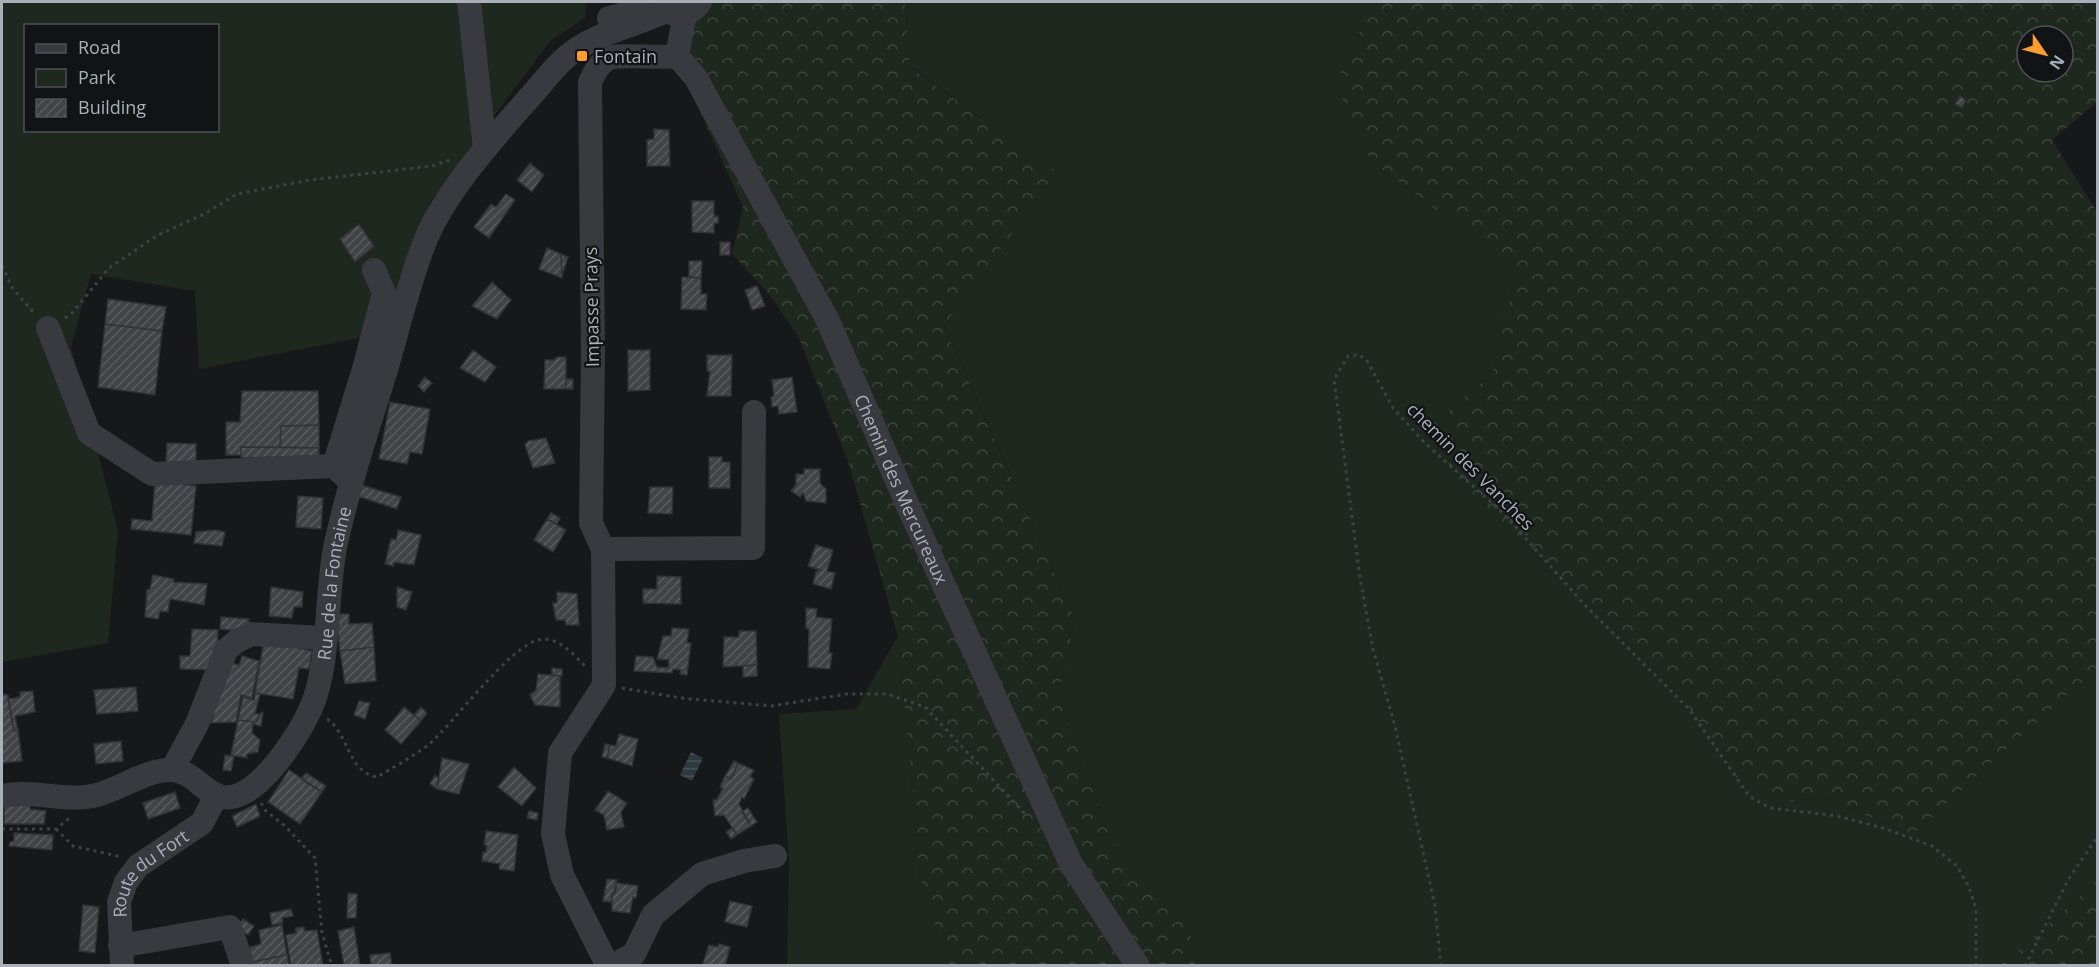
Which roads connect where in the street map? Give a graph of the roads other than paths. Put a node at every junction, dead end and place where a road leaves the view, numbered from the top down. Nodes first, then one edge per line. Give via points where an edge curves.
1 (469, 2) edge
2 (644, 2) edge
3 (677, 7) edge
4 (677, 56) junction
5 (502, 126) junction
6 (485, 149) junction
7 (374, 270) dead end
8 (48, 328) road end
9 (754, 412) dead end
10 (334, 466) junction
11 (351, 482) junction
12 (603, 549) junction
13 (324, 638) junction
14 (172, 770) junction
15 (2, 796) edge
16 (216, 796) junction
17 (775, 856) dead end
18 (120, 960) edge
19 (243, 966) edge
20 (608, 966) edge
21 (613, 966) edge
22 (1138, 966) edge

1 - 6 street
2 - 5 street, Rue de la Fontaine via 628,12 590,24 549,53
3 - 4 street
3 - 5 street, Rue de la Fontaine via 596,38 565,58
4 - 12 street, Impasse Prays via 659,59 618,55 599,65 590,82 591,523
4 - 22 street, Chemin des Mercureaux via 696,78 828,321 1071,864
5 - 6 street, Rue de la Fontaine
6 - 11 street, Rue de la Fontaine via 424,242
7 - 10 street via 384,293
8 - 10 street via 89,433 152,474
9 - 12 street via 753,548
10 - 11 street
11 - 13 street, Rue de la Fontaine via 335,545
12 - 20 street, Impasse Prays via 604,685 560,753 554,834 562,875
13 - 14 street via 251,634 226,650 197,724
13 - 16 street, Rue de la Fontaine via 311,708 286,751 253,787 230,798
14 - 15 street via 94,796
14 - 16 street via 186,774
16 - 18 street, Route du Fort via 202,823 135,871 126,882 119,902
17 - 21 street via 702,874 653,915 634,954
18 - 19 street via 230,927

